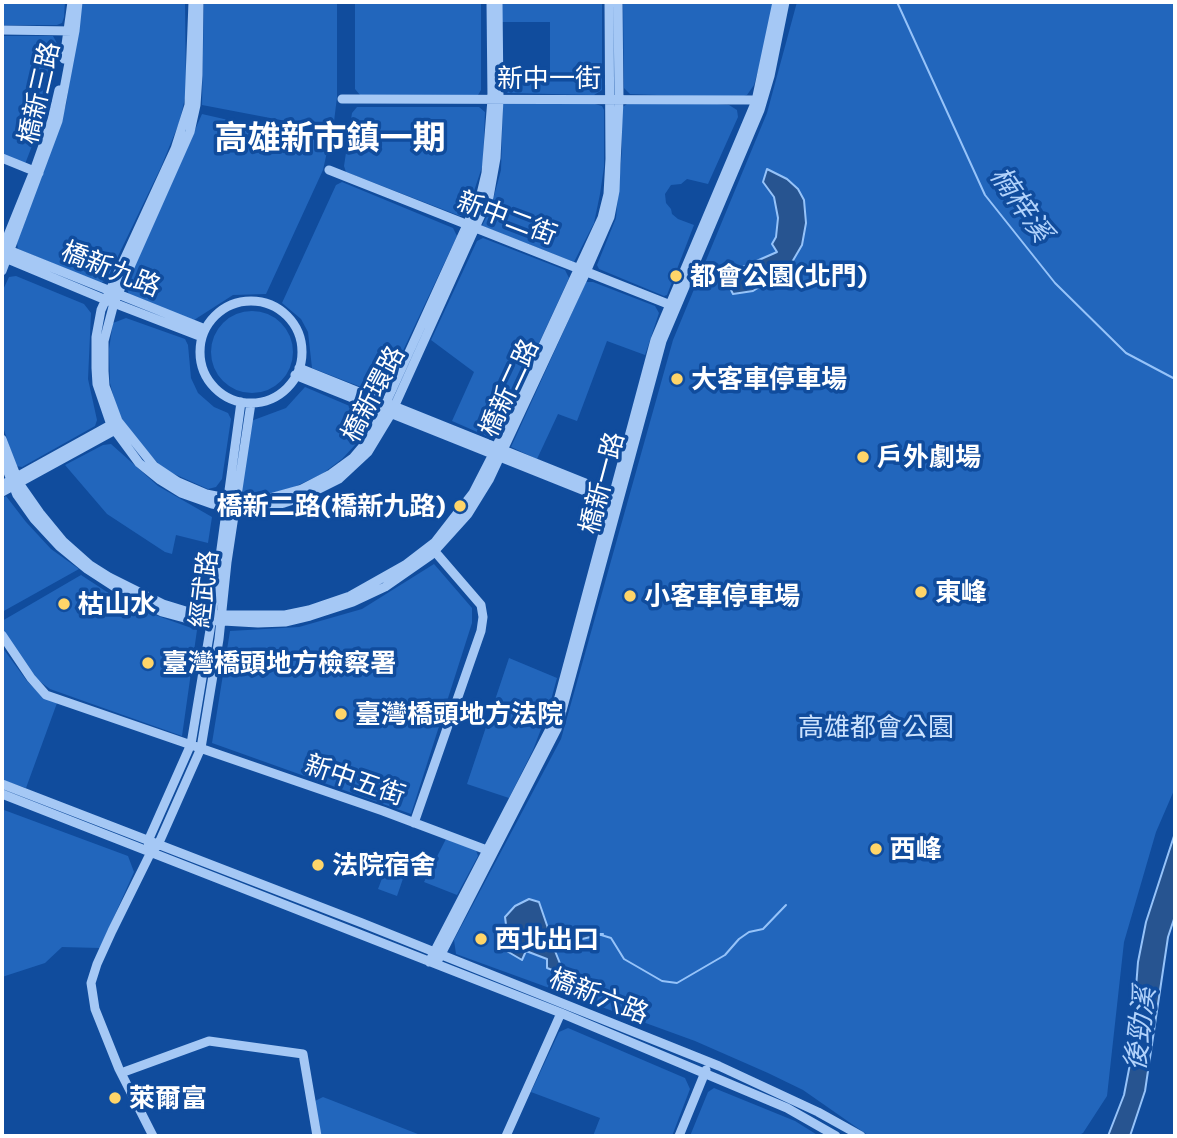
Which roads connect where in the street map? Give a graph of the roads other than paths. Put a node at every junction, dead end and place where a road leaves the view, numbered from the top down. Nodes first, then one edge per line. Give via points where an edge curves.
1 (72, 2) edge
2 (78, 2) edge
3 (193, 2) edge
4 (199, 2) edge
5 (491, 2) edge
6 (498, 2) edge
7 (609, 2) edge
8 (618, 2) edge
9 (777, 2) edge
10 (785, 2) edge
11 (2, 30) edge
12 (72, 31) junction
13 (342, 99) dead end
14 (495, 99) junction
15 (614, 100) junction
16 (759, 100) junction
17 (2, 158) edge
18 (329, 170) dead end
19 (37, 172) junction
20 (472, 227) junction
21 (4, 252) edge
22 (2, 271) edge
23 (583, 271) junction
24 (112, 297) junction
25 (673, 306) junction
26 (204, 333) junction
27 (297, 371) junction
28 (246, 403) junction
29 (389, 408) junction
30 (116, 426) junction
31 (2, 439) edge
32 (498, 452) junction
33 (2, 457) edge
34 (12, 482) edge
35 (2, 492) edge
36 (614, 499) junction
37 (232, 503) junction
38 (433, 549) junction
39 (217, 618) junction
40 (2, 635) edge
41 (191, 744) junction
42 (201, 748) junction
43 (2, 784) edge
44 (2, 794) edge
45 (14, 794) junction
46 (2, 804) edge
47 (414, 823) junction
48 (148, 842) junction
49 (158, 845) junction
50 (150, 852) junction
51 (491, 852) junction
52 (435, 958) junction
53 (561, 1013) junction
54 (710, 1062) junction
55 (705, 1072) junction
56 (121, 1073) junction
57 (153, 1136) edge
58 (317, 1136) edge
59 (506, 1136) edge
60 (679, 1136) edge
61 (836, 1136) edge
62 (861, 1136) edge

1 - 12 street, 橋新三路
2 - 12 street, 橋新三路
3 - 24 street, 橋新環路 via 190,105
4 - 24 street, 橋新環路 via 196,104 190,132
5 - 14 street, 橋新環路
6 - 14 street, 橋新環路
7 - 15 street, 橋新二路
8 - 15 street, 橋新二路
9 - 16 street, 橋新一路
10 - 16 street, 橋新一路
11 - 12 street
12 - 19 street, 橋新三路
13 - 14 street, 新中一街
14 - 15 street, 新中一街
14 - 20 street, 橋新環路 via 494,175 489,197
15 - 16 street, 新中一街
15 - 23 street, 橋新二路 via 608,194
16 - 25 street, 橋新一路
17 - 19 street
18 - 20 street, 新中二街
19 - 21 street, 橋新三路
20 - 23 street, 新中二街
20 - 29 street, 橋新環路
21 - 22 street, 橋新三路
21 - 24 street, 橋新九路
23 - 25 street, 新中二街
23 - 32 street, 橋新二路
24 - 26 street, 橋新九路
24 - 30 street, 橋新環路 via 104,371
25 - 36 street, 橋新一路 via 655,340
26 - 27 street via 219,313 238,303 267,304 284,314 298,333
26 - 28 street via 204,373 219,392
27 - 28 street via 289,385 272,398
27 - 29 street
28 - 37 street, 經武路
29 - 32 street
29 - 37 street, 橋新環路 via 368,452 339,479 285,503 265,507
30 - 34 street
30 - 37 street, 橋新環路 via 139,463 170,487 204,501
31 - 34 street
32 - 36 street
32 - 38 street, 橋新二路
33 - 34 street
34 - 35 street
34 - 39 street via 90,565 163,604
36 - 51 street, 橋新一路 via 557,729
37 - 39 street, 經武路
38 - 39 street, 橋新二路 via 384,587 329,611 285,622
38 - 47 street via 481,605 483,617
39 - 41 street, 經武路
39 - 42 street, 經武路
40 - 41 street via 46,695
41 - 42 street, 新中五街
41 - 48 street, 經武路
42 - 47 street, 新中五街
42 - 49 street, 經武路
43 - 45 street, 橋新六路
44 - 45 street, 橋新六路
45 - 46 street
45 - 48 street, 橋新六路
45 - 50 street, 橋新六路
47 - 51 street, 新中五街
48 - 49 street, 橋新六路
48 - 50 street
49 - 50 street, 經武路
49 - 52 street, 橋新六路 via 362,923
50 - 52 street, 橋新六路
50 - 56 street, 經武路 via 91,983 95,1009
51 - 52 street, 橋新一路
52 - 53 street, 橋新六路
52 - 54 street, 橋新六路
53 - 55 street, 橋新六路
53 - 59 street
54 - 55 street
54 - 62 street, 橋新六路
55 - 60 street
55 - 61 street, 橋新六路 via 787,1108
56 - 57 street, 經武路
56 - 58 street via 209,1041 303,1054

